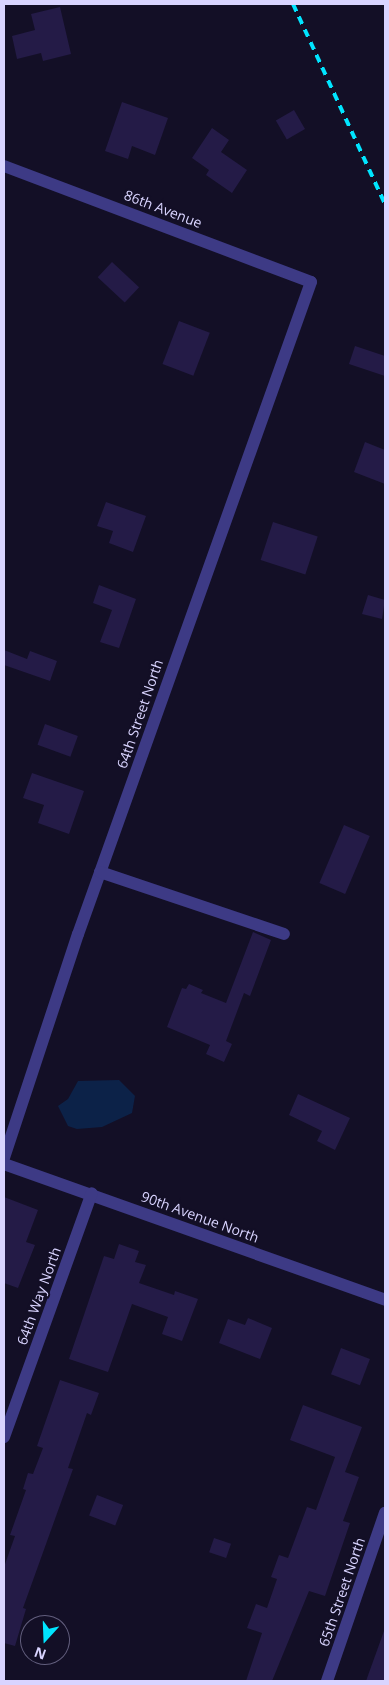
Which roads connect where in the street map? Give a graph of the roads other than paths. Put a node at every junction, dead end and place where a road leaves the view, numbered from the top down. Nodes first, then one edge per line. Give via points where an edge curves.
1 (4, 166) edge
2 (311, 282) joint
3 (100, 872) junction
4 (284, 934) dead end
5 (4, 1158) edge
6 (4, 1164) edge
7 (92, 1193) junction
8 (385, 1300) edge
9 (4, 1437) edge
10 (385, 1514) edge
11 (327, 1681) edge

1 - 2 street, 86th Avenue
2 - 3 street, 64th Street North
3 - 4 street
3 - 5 street, 64th Street North
6 - 7 street, 90th Avenue North
7 - 8 street, 90th Avenue North
7 - 9 street, 64th Way North
10 - 11 street, 65th Street North

